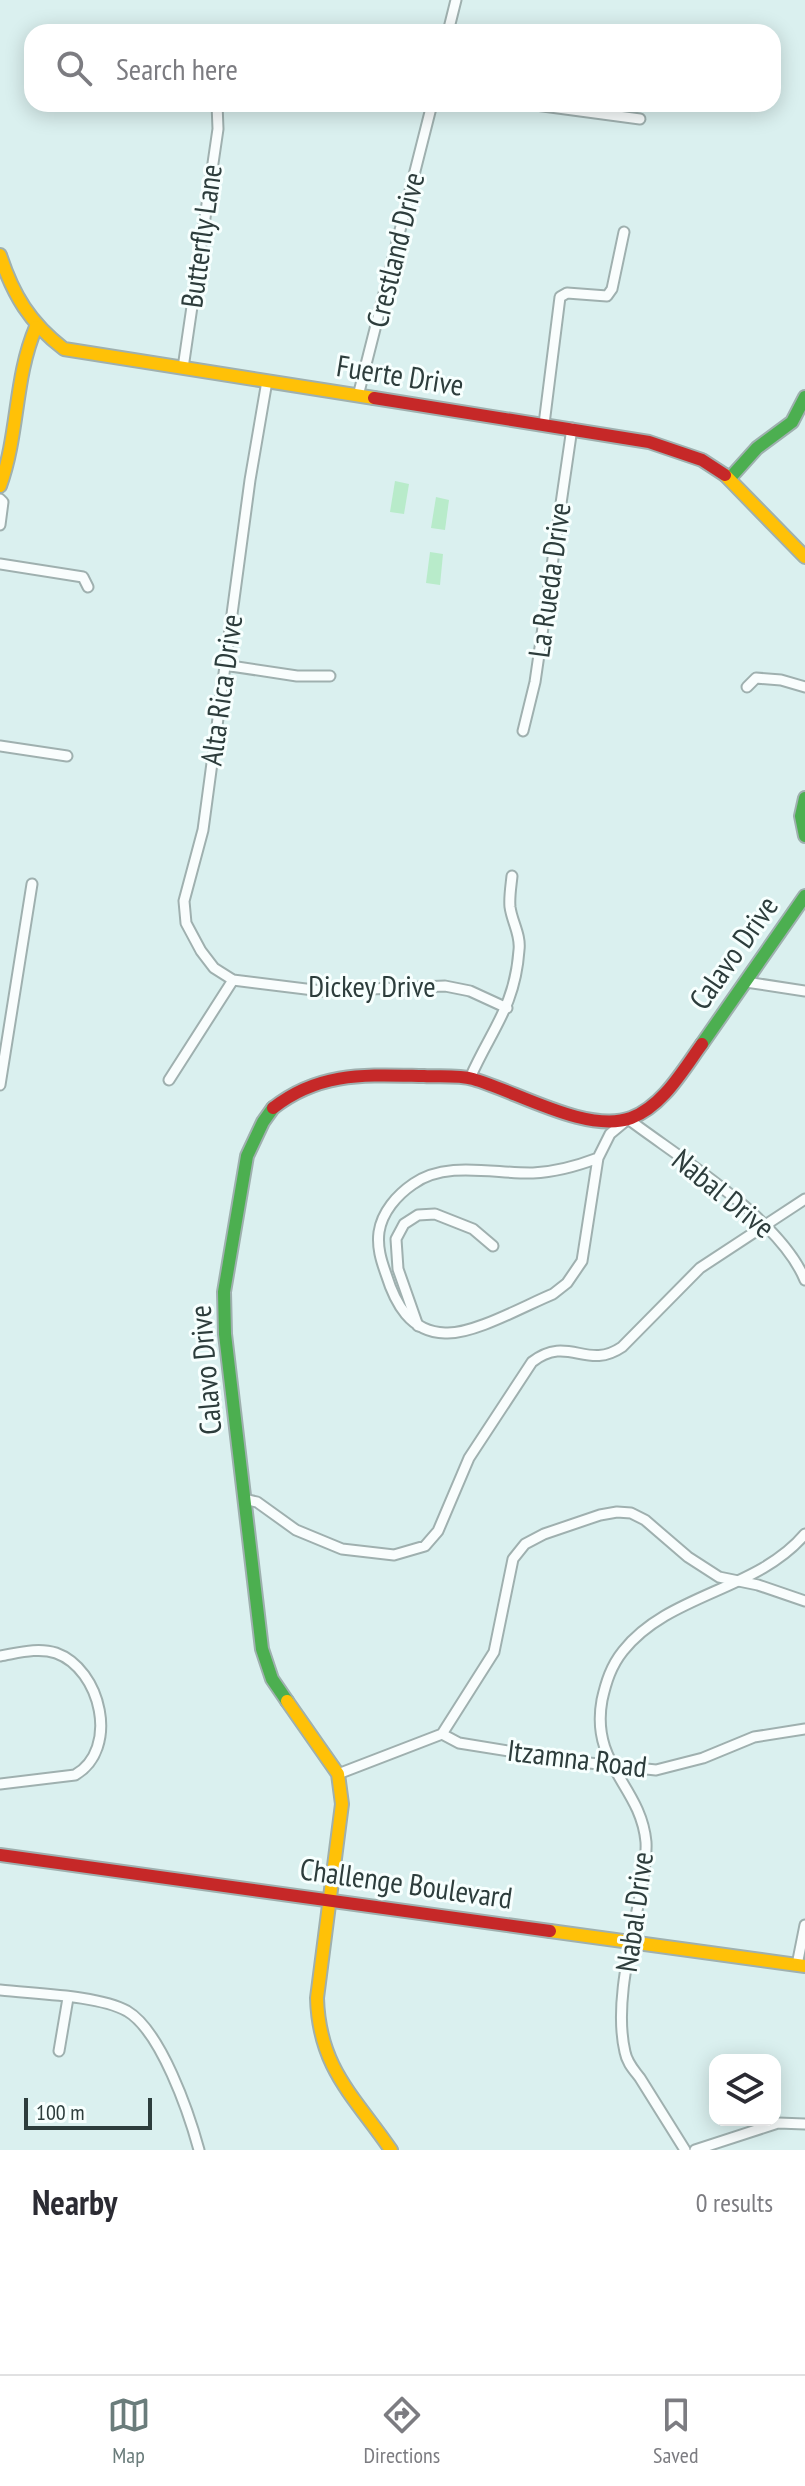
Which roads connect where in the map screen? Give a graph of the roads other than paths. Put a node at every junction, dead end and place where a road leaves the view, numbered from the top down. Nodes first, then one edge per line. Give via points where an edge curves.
1 (456, 0) edge
2 (450, 24) edge
3 (217, 112) edge
4 (430, 112) edge
5 (588, 112) edge
6 (640, 119) dead end
7 (624, 232) dead end
8 (0, 255) edge
9 (36, 327) junction
10 (183, 368) junction
11 (267, 381) junction
12 (358, 396) junction
13 (804, 402) edge
14 (544, 424) junction
15 (572, 428) junction
16 (730, 478) junction
17 (0, 486) edge
18 (0, 499) edge
19 (0, 525) edge
20 (805, 557) edge
21 (0, 564) edge
22 (88, 587) dead end
23 (224, 665) junction
24 (330, 676) dead end
25 (747, 687) dead end
26 (805, 687) edge
27 (523, 731) dead end
28 (0, 746) edge
29 (67, 756) dead end
30 (805, 798) edge
31 (805, 836) edge
32 (512, 876) dead end
33 (32, 884) dead end
34 (805, 896) edge
35 (233, 980) junction
36 (746, 982) junction
37 (805, 991) edge
38 (507, 1008) junction
39 (470, 1078) junction
40 (169, 1080) dead end
41 (0, 1085) edge
42 (628, 1119) junction
43 (598, 1158) junction
44 (805, 1199) edge
45 (763, 1224) junction
46 (493, 1246) dead end
47 (805, 1280) edge
48 (418, 1326) junction
49 (244, 1499) junction
50 (805, 1534) edge
51 (741, 1581) junction
52 (805, 1601) edge
53 (0, 1656) edge
54 (805, 1729) edge
55 (442, 1734) junction
56 (612, 1764) junction
57 (338, 1774) junction
58 (0, 1784) edge
59 (0, 1855) edge
60 (331, 1900) junction
61 (805, 1925) edge
62 (632, 1941) junction
63 (801, 1966) edge
64 (0, 1990) edge
65 (68, 1998) junction
66 (59, 2051) dead end
67 (805, 2124) edge
68 (199, 2150) edge
69 (391, 2150) edge
70 (685, 2150) edge
71 (695, 2150) edge

1 - 2 street
3 - 10 street, Butterfly Lane
4 - 12 street, Crestland Drive
5 - 6 street
7 - 14 street via 607,296 560,297
8 - 9 street, Fuerte Drive via 13,295
9 - 10 street, Fuerte Drive via 64,349
9 - 17 street via 26,346 10,458
10 - 11 street, Fuerte Drive
11 - 12 street, Fuerte Drive
11 - 23 street, Alta Rica Drive
12 - 14 street, Fuerte Drive
13 - 16 street via 792,422 757,448
14 - 15 street, Fuerte Drive
15 - 16 street, Fuerte Drive via 674,449
15 - 27 street, La Rueda Drive via 535,682
16 - 20 street, Fuerte Drive
18 - 19 street
21 - 22 street via 83,577
23 - 24 street
23 - 35 street, Alta Rica Drive via 203,830 184,909 201,951
25 - 26 street via 756,678
28 - 29 street
30 - 31 street
32 - 38 street via 510,908 520,948
33 - 41 street
34 - 36 street, Calavo Drive
35 - 38 street, Dickey Drive via 322,991 445,986
35 - 40 street
36 - 37 street
36 - 42 street, Calavo Drive via 673,1085
38 - 39 street
39 - 42 street, Calavo Drive via 578,1118
39 - 49 street, Calavo Drive via 380,1075 321,1081 274,1107 253,1140 224,1292
42 - 43 street via 610,1134
42 - 45 street, Nabal Drive
43 - 48 street via 582,1261 567,1283 553,1294 467,1330 442,1334
43 - 48 street via 550,1172 461,1170 414,1182 391,1204 379,1230 378,1249 393,1299
44 - 45 street
45 - 47 street, Nabal Drive
45 - 49 street via 700,1268 610,1355 598,1358 561,1349 532,1362 469,1458 438,1531 425,1546 394,1555 342,1549
46 - 48 street via 473,1229 435,1214 418,1215 404,1224 395,1244 398,1269
49 - 57 street, Calavo Drive via 262,1649 272,1679
50 - 51 street, Nabal Drive
51 - 52 street
51 - 55 street via 702,1567 631,1513 600,1515 534,1539 516,1553 510,1566 494,1652
51 - 56 street, Nabal Drive via 658,1618 622,1652 607,1677 601,1707 602,1746
53 - 58 street via 43,1650 74,1662 91,1684 101,1730 93,1758 75,1775
54 - 56 street, Itzamna Road via 754,1737 656,1770
55 - 56 street, Itzamna Road via 459,1743
55 - 57 street
56 - 62 street, Nabal Drive via 646,1838
57 - 60 street via 342,1804
59 - 60 street, Challenge Boulevard
60 - 62 street, Challenge Boulevard
60 - 69 street via 317,1998 318,2033 344,2088
61 - 63 street
62 - 63 street, Challenge Boulevard
62 - 70 street, Nabal Drive via 621,2031 625,2056
64 - 65 street
65 - 66 street
65 - 68 street via 120,2008 145,2027 188,2107
67 - 71 street via 778,2123

